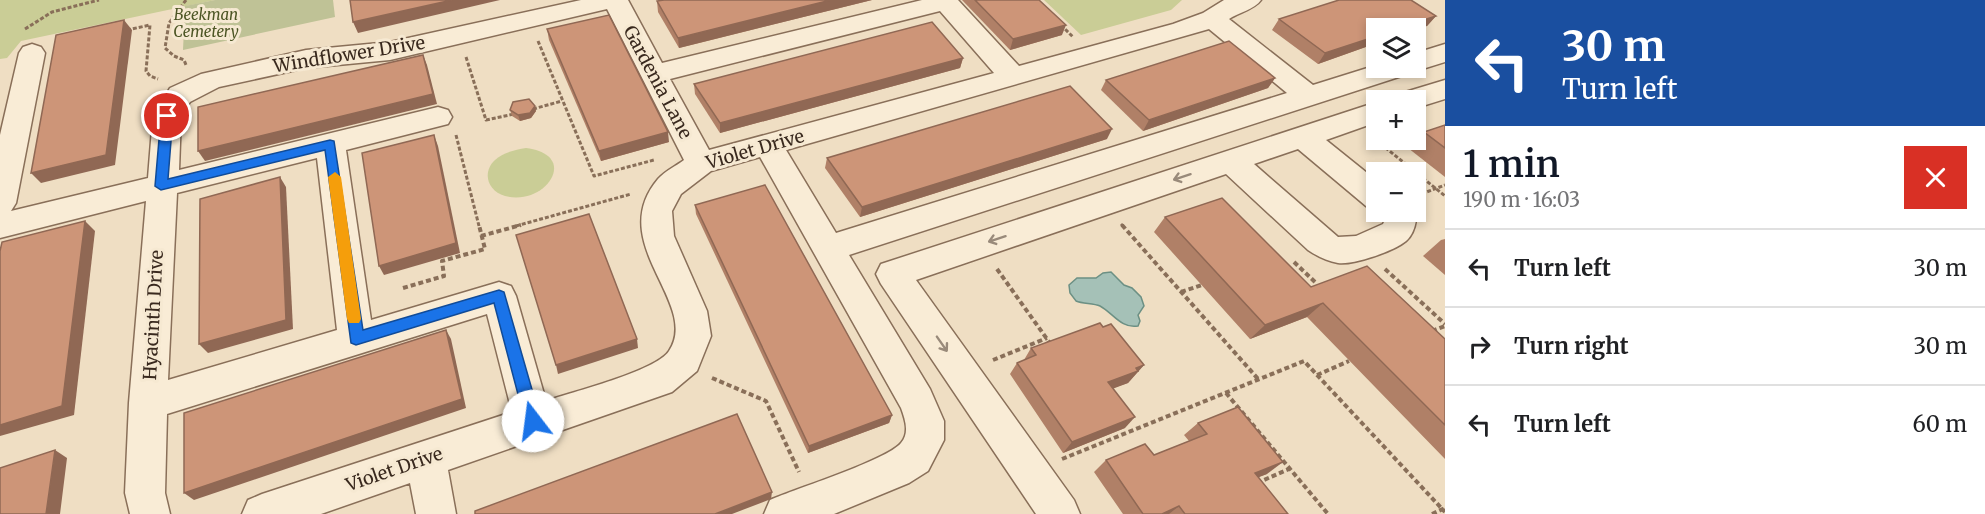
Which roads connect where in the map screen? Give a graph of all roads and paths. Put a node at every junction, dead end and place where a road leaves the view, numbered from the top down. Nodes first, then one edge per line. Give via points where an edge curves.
1 (99, 0) edge
2 (186, 0) edge
3 (615, 0) edge
4 (1248, 0) edge
5 (945, 1) edge
6 (1212, 19) junction
7 (1061, 25) edge
8 (118, 32) edge
9 (538, 40) dead end
10 (1078, 41) dead end
11 (27, 42) joint
12 (1445, 52) edge
13 (466, 57) dead end
14 (1426, 59) edge
15 (186, 63) dead end
16 (653, 74) junction
17 (1013, 77) junction
18 (1366, 78) edge
19 (161, 79) dead end
20 (1445, 89) edge
21 (1426, 95) edge
22 (1308, 96) junction
23 (562, 101) junction
24 (530, 110) edge
25 (519, 112) edge
26 (167, 116) joint
27 (1364, 116) edge
28 (446, 123) joint
29 (1303, 137) junction
30 (330, 144) junction
31 (768, 145) junction
32 (657, 159) dead end
33 (1231, 161) junction
34 (701, 164) junction
35 (1445, 185) edge
36 (161, 186) junction
37 (1366, 189) edge
38 (1436, 189) junction
39 (1426, 192) edge
40 (631, 194) dead end
41 (1445, 196) edge
42 (0, 203) edge
43 (1102, 204) junction
44 (1400, 222) edge
45 (0, 226) edge
46 (481, 236) junction
47 (979, 245) junction
48 (1360, 247) junction
49 (828, 249) junction
50 (1202, 285) dead end
51 (403, 288) dead end
52 (1181, 292) junction
53 (1445, 325) edge
54 (1428, 332) edge
55 (356, 339) junction
56 (1047, 339) junction
57 (1054, 349) edge
58 (1349, 361) dead end
59 (962, 373) junction
60 (1317, 375) junction
61 (712, 378) dead end
62 (1259, 380) junction
63 (1226, 393) junction
64 (148, 403) junction
65 (533, 421) junction
66 (1131, 421) edge
67 (1141, 427) junction
68 (426, 458) junction
69 (1290, 468) junction
70 (1030, 472) junction
71 (804, 482) dead end
72 (1252, 485) edge
73 (1444, 510) edge
74 (150, 514) edge
75 (262, 514) edge
76 (436, 514) edge
77 (784, 514) edge
78 (1060, 514) edge
79 (1328, 514) edge
80 (1432, 514) edge

1 - 11 path via 44,14
2 - 15 path via 169,23 165,42 165,48
3 - 16 street, Gardenia Lane
3 - 26 street, Windflower Drive via 390,51 306,59 211,80 180,96
4 - 6 street, Violet Drive
5 - 16 street
5 - 17 street
6 - 17 street, Violet Drive
6 - 22 street
7 - 10 path
8 - 19 path via 150,25 146,71
9 - 23 path
11 - 42 street
12 - 14 street
13 - 25 path via 486,120
16 - 34 street, Gardenia Lane
17 - 31 street, Violet Drive
18 - 22 street
20 - 21 street
22 - 49 street
23 - 24 path
23 - 32 path via 594,176
26 - 36 street, Hyacinth Drive
27 - 29 street
27 - 38 path
28 - 30 street
28 - 46 path
29 - 33 street
29 - 37 street
30 - 36 street
30 - 55 street
31 - 34 street, Violet Drive
31 - 49 street
33 -> 43 street
33 - 48 street via 1322,243 1340,251
34 - 65 street, Violet Drive via 678,176 661,197 655,215 660,245 691,318 693,339 684,361 659,380
35 - 38 path
36 - 45 street
36 - 64 street, Hyacinth Drive
38 - 39 path
38 - 41 path
40 - 46 path
43 -> 47 street
43 - 52 path
44 - 48 street via 1394,233
46 - 51 path via 485,249 442,261 444,276
47 - 56 path
47 -> 59 street via 893,274
48 - 53 path
49 - 77 street via 917,401 926,421 925,440 914,458 895,470
50 - 52 path
52 - 62 path
53 - 54 path
55 - 64 street
55 - 65 street via 499,296
56 - 57 path
56 - 59 path
58 - 60 path
59 - 70 street
60 - 62 path via 1304,361
60 - 73 path
61 - 71 path via 766,400
62 - 63 path
63 - 67 path
63 - 69 path
64 - 74 street, Hyacinth Drive via 146,493
65 - 68 street, Violet Drive
66 - 67 path
67 - 70 path
68 - 75 street, Violet Drive
68 - 76 street
69 - 72 path
69 - 79 path
70 - 78 street
73 - 80 path

